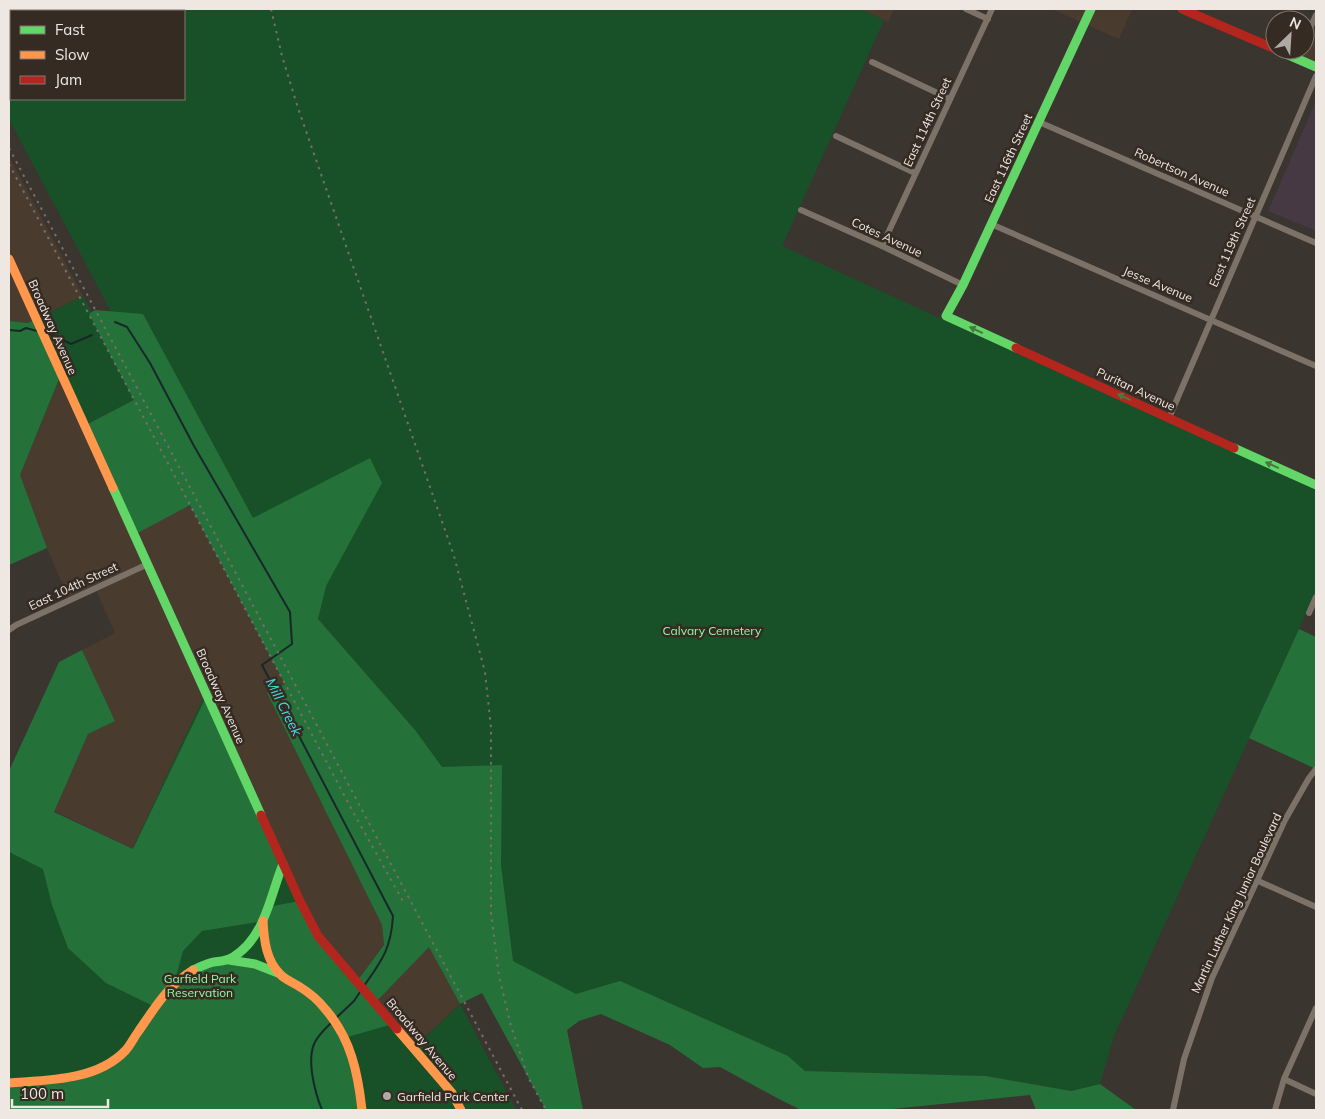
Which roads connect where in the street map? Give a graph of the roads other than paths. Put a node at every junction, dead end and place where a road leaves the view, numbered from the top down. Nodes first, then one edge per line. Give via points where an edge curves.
1 (966, 9) edge
2 (992, 9) edge
3 (1092, 9) edge
4 (1182, 9) edge
5 (988, 19) junction
6 (1265, 45) edge
7 (872, 62) dead end
8 (1316, 76) edge
9 (950, 99) junction
10 (1039, 122) junction
11 (836, 136) dead end
12 (915, 174) junction
13 (802, 210) dead end
14 (1256, 217) junction
15 (991, 224) junction
16 (1316, 243) edge
17 (882, 246) junction
18 (9, 259) edge
19 (962, 285) junction
20 (946, 316) joint
21 (1211, 319) junction
22 (1316, 366) edge
23 (1169, 418) junction
24 (1316, 485) edge
25 (148, 564) junction
26 (1316, 597) edge
27 (1310, 614) dead end
28 (9, 630) edge
29 (1316, 769) edge
30 (283, 864) junction
31 (1256, 880) junction
32 (1316, 907) edge
33 (263, 920) junction
34 (229, 960) junction
35 (278, 973) junction
36 (1316, 1008) edge
37 (1284, 1079) junction
38 (9, 1083) edge
39 (1316, 1094) edge
40 (362, 1110) edge
41 (461, 1110) edge
42 (1173, 1110) edge
43 (1275, 1110) edge

1 - 5 street
2 - 5 street, East 114th Street
3 - 10 street, East 116th Street
4 - 6 street
5 - 9 street, East 114th Street
7 - 9 street
8 - 14 street, East 119th Street
9 - 12 street, East 114th Street
10 - 14 street, Robertson Avenue
10 - 15 street, East 116th Street
11 - 12 street
12 - 17 street, East 114th Street
13 - 17 street, Cotes Avenue
14 - 16 street, Robertson Avenue
14 - 21 street, East 119th Street
15 - 19 street, East 116th Street
15 - 21 street, Jesse Avenue
17 - 19 street, Cotes Avenue
18 - 25 street, Broadway Avenue
19 - 20 street, East 116th Street
23 -> 20 street, Puritan Avenue
21 - 22 street, Jesse Avenue
21 - 23 street, East 119th Street
24 -> 23 street, Puritan Avenue
25 - 28 street, East 104th Street
25 - 30 street, Broadway Avenue
26 - 27 street
29 - 31 street, Martin Luther King Junior Boulevard via 1285,820
30 - 33 street
30 - 41 street, Broadway Avenue via 318,936 452,1093
31 - 32 street
31 - 42 street, Martin Luther King Junior Boulevard via 1194,1027
33 - 34 street via 243,951
33 - 35 street via 266,952
34 - 35 street via 254,964
34 - 38 street via 195,968 174,985 124,1051 104,1066 78,1076
35 - 40 street via 306,990 337,1025 350,1049 360,1082
36 - 37 street
37 - 39 street
37 - 43 street

